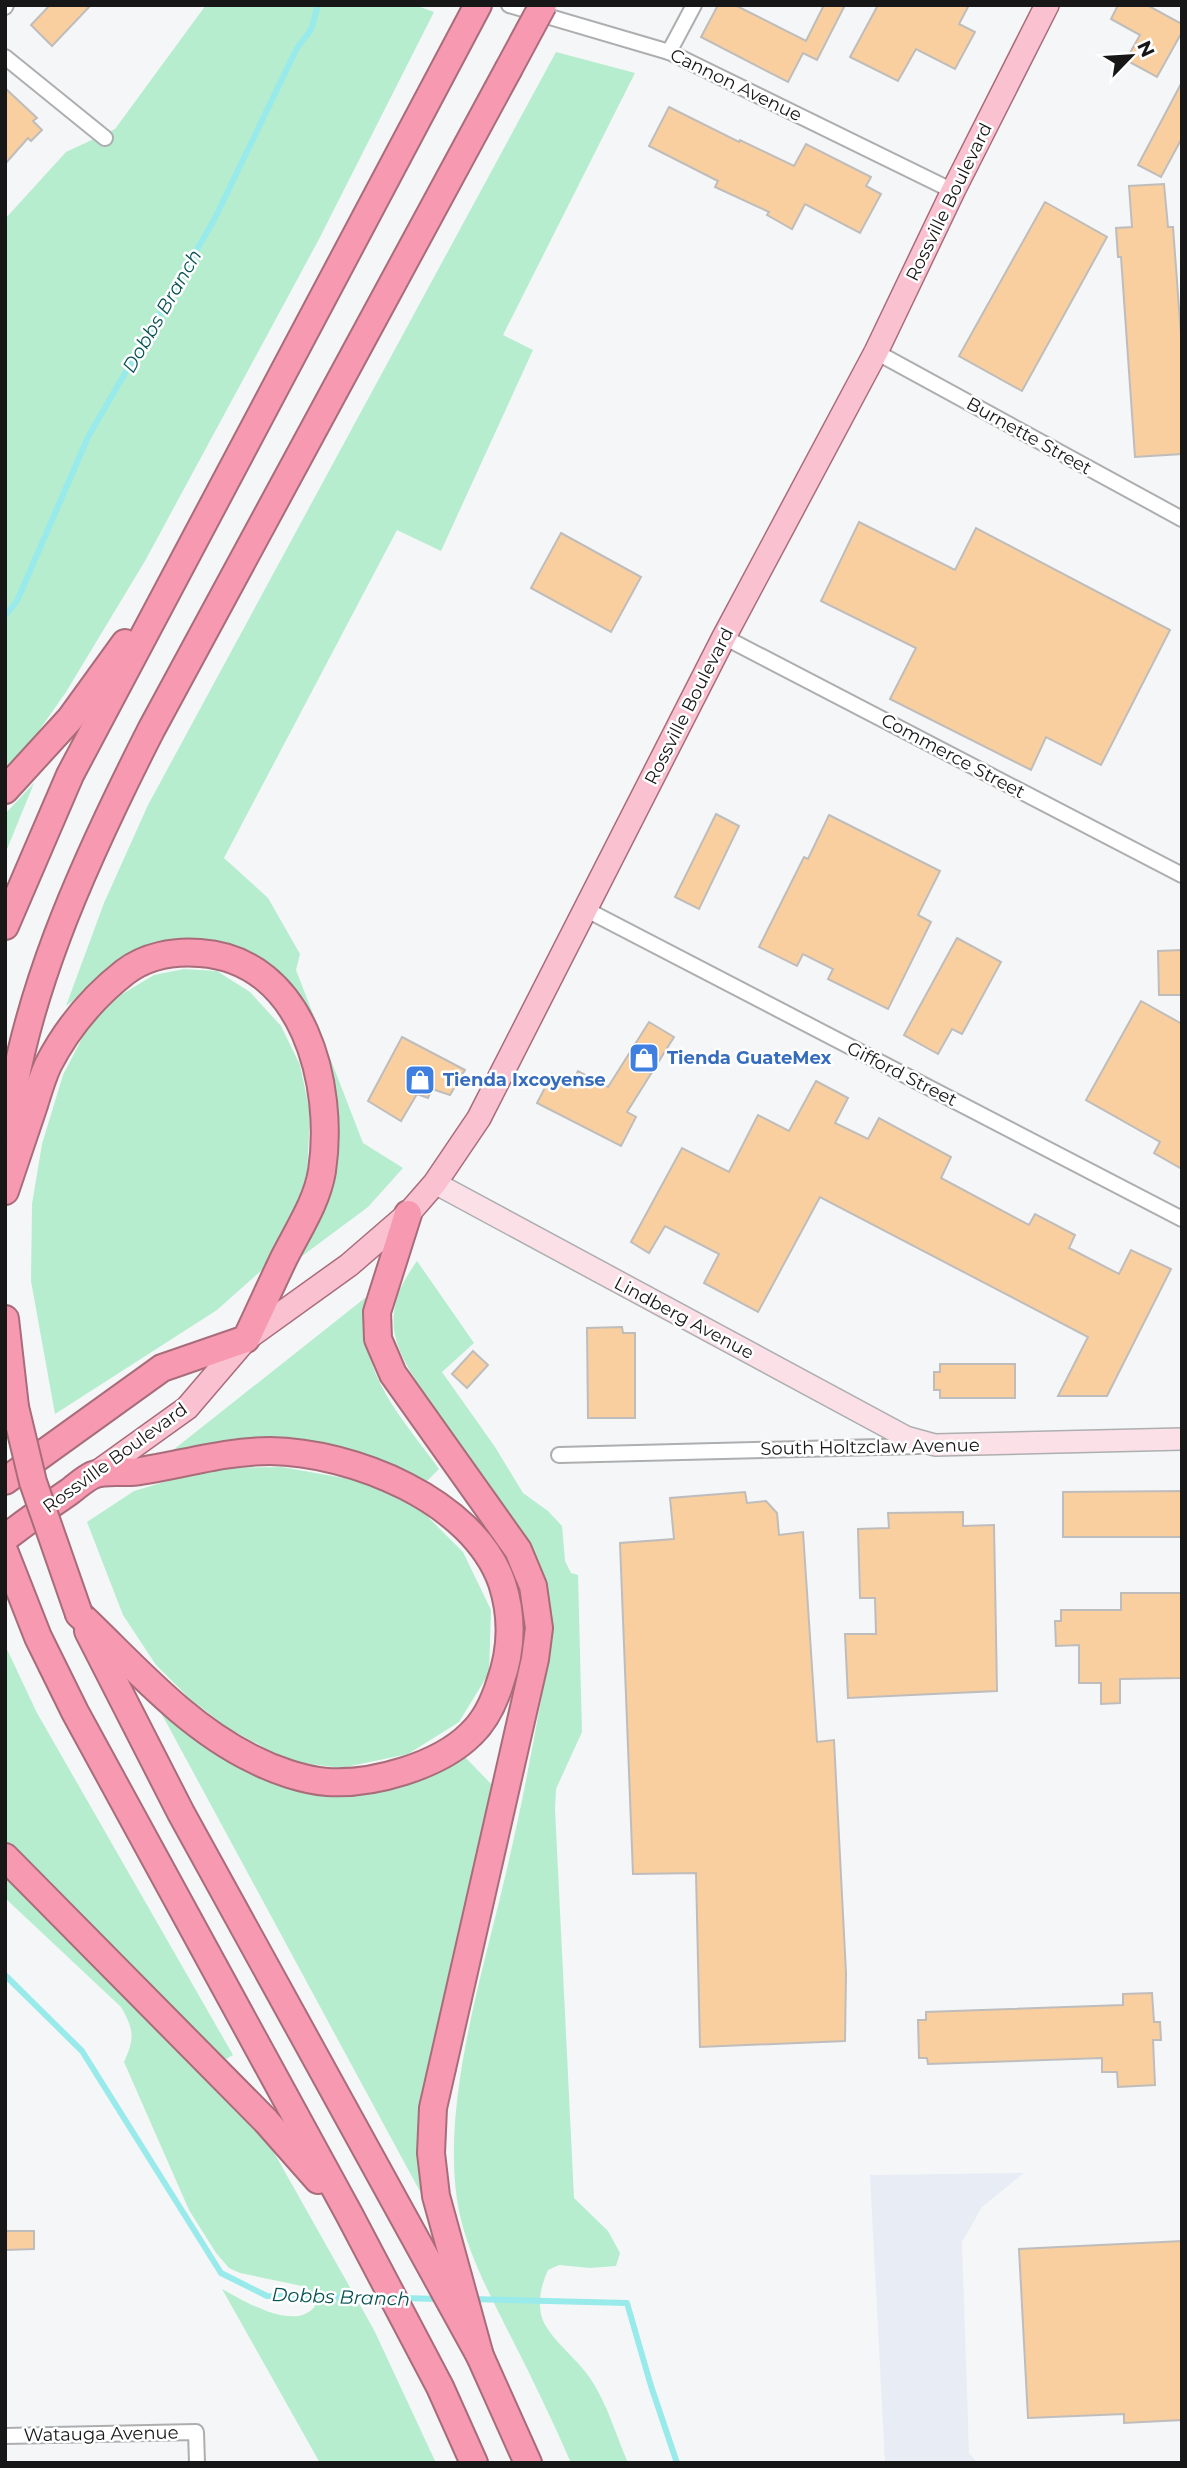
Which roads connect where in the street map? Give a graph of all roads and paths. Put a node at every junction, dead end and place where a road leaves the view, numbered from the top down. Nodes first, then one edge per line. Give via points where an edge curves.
1 (478, 5) edge
2 (509, 5) edge
3 (543, 5) edge
4 (694, 5) edge
5 (1047, 5) edge
6 (669, 52) junction
7 (5, 57) edge
8 (105, 138) dead end
9 (953, 191) junction
10 (876, 352) junction
11 (1182, 519) edge
12 (187, 556) junction
13 (724, 637) junction
14 (5, 790) edge
15 (1182, 875) edge
16 (585, 909) junction
17 (5, 926) edge
18 (5, 1154) edge
19 (435, 1183) junction
20 (5, 1191) edge
21 (408, 1214) junction
22 (1182, 1219) edge
23 (5, 1319) edge
24 (246, 1339) junction
25 (1182, 1439) edge
26 (935, 1446) junction
27 (559, 1455) dead end
28 (94, 1474) junction
29 (5, 1481) edge
30 (5, 1538) edge
31 (5, 1553) edge
32 (79, 1614) junction
33 (5, 1857) edge
34 (349, 2214) junction
35 (481, 2356) junction
36 (5, 2436) edge
37 (197, 2463) edge
38 (474, 2463) edge
39 (528, 2463) edge

1 - 12 highway
2 - 6 street, Cannon Avenue
3 - 18 highway, bridge via 108,815 39,988
4 - 6 street
5 - 9 main road, Rossville Boulevard
6 - 9 street, Cannon Avenue
7 - 8 street
9 - 10 main road, Rossville Boulevard
10 - 11 street, Burnette Street
10 - 13 main road, Rossville Boulevard
12 - 14 highway via 70,719
12 - 17 highway via 70,775
13 - 15 street, Commerce Street
13 - 16 main road, Rossville Boulevard
16 - 19 main road, Rossville Boulevard via 479,1118
16 - 22 street, Gifford Street
19 - 21 main road, Rossville Boulevard
19 - 26 main road, Lindberg Avenue via 906,1437
20 - 24 highway via 47,1067 74,1022 105,990 127,971 178,951 234,960 257,972 281,991 298,1019 323,1092 326,1129 321,1174 307,1217
21 - 24 main road, Rossville Boulevard via 349,1265
21 - 35 highway via 377,1312 378,1339 393,1374 518,1550 533,1586 539,1628 433,2108 431,2153 436,2196
23 - 32 highway, bridge via 15,1407 33,1482
24 - 28 main road, Rossville Boulevard via 187,1408
24 - 29 highway, Rossville Boulevard via 162,1368
25 - 26 main road, South Holtzclaw Avenue
26 - 27 street, South Holtzclaw Avenue
28 - 30 highway, Rossville Boulevard
28 - 32 highway via 138,1472 202,1457 271,1451 334,1459 391,1480 424,1495 483,1546 502,1582 510,1617 508,1660 491,1708 457,1746 408,1770 324,1782 254,1760 223,1742 188,1717
31 - 34 highway via 38,1637 75,1712
32 - 35 highway via 181,1813
33 - 34 highway via 266,2121
34 - 38 highway via 440,2387
35 - 39 highway
36 - 37 street, Watauga Avenue via 196,2432

